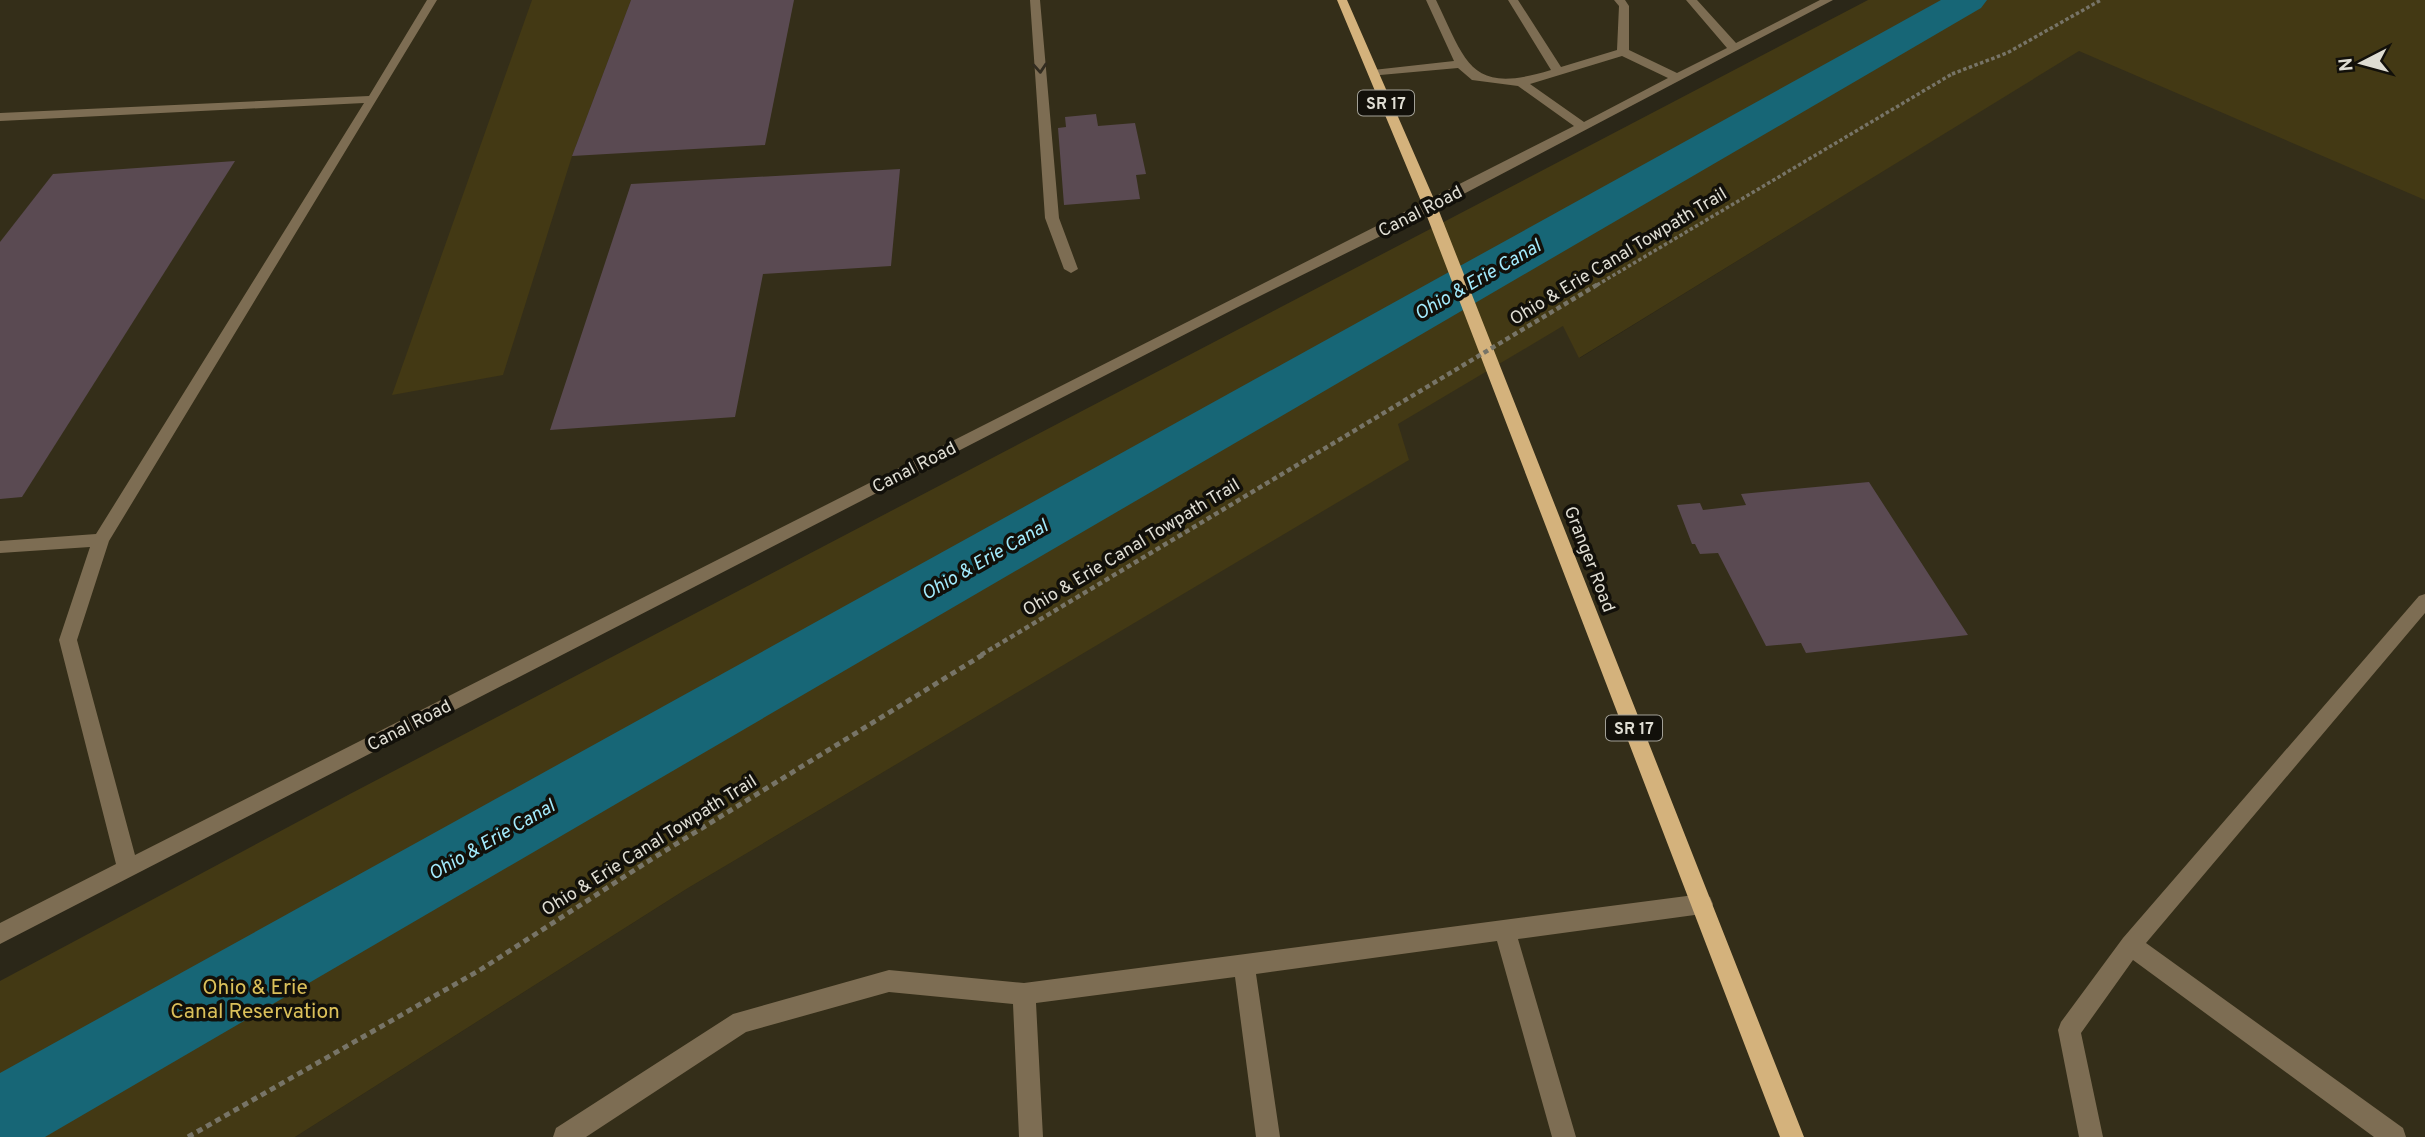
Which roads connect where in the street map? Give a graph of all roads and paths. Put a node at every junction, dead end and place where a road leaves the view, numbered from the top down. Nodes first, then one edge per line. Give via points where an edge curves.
1 (432, 0) edge
2 (1035, 0) edge
3 (1342, 0) edge
4 (1431, 0) edge
5 (1513, 0) edge
6 (1619, 0) edge
7 (1691, 0) edge
8 (1828, 0) edge
9 (2101, 0) edge
10 (1734, 48) junction
11 (1623, 52) junction
12 (1461, 64) junction
13 (1558, 72) junction
14 (1373, 74) junction
15 (1678, 78) junction
16 (1521, 83) junction
17 (373, 99) junction
18 (0, 117) edge
19 (1583, 127) junction
20 (1430, 206) junction
21 (1071, 269) dead end
22 (102, 540) junction
23 (0, 547) edge
24 (2425, 601) edge
25 (128, 869) junction
26 (1702, 904) junction
27 (1505, 930) junction
28 (0, 934) edge
29 (2131, 945) junction
30 (1244, 965) junction
31 (1024, 994) junction
32 (188, 1137) edge
33 (565, 1137) edge
34 (1031, 1137) edge
35 (1268, 1137) edge
36 (1564, 1137) edge
37 (1792, 1137) edge
38 (2091, 1137) edge
39 (2394, 1137) edge

1 - 17 street
2 -> 21 street via 1052,218
3 - 14 main road, Granger Road / SR 17
4 - 12 street
5 - 13 street
6 - 11 street via 1623,6
7 - 10 street
8 - 10 street, Canal Road
9 - 32 path, Ohio & Erie Canal Towpath Trail, bridge via 2007,53 1952,74 1360,424 916,694 480,970
10 - 15 street, Canal Road
11 - 13 street
11 - 15 street
12 - 14 street
12 - 16 street via 1476,77
13 - 16 street
14 - 20 main road, Granger Road / SR 17
15 - 19 street, Canal Road
16 - 19 street
17 - 18 street
17 - 22 street
19 - 20 street, Canal Road
20 - 25 street, Canal Road
20 - 26 main road, Granger Road / SR 17
22 - 23 street
22 - 25 street via 68,640
24 - 29 street
25 - 28 street, Canal Road
26 - 27 street
26 - 37 main road, Granger Road / SR 17
27 - 30 street
27 - 36 street
29 - 38 street via 2069,1030
29 - 39 street
30 - 31 street
30 - 35 street
31 - 33 street via 889,981 741,1022
31 - 34 street

